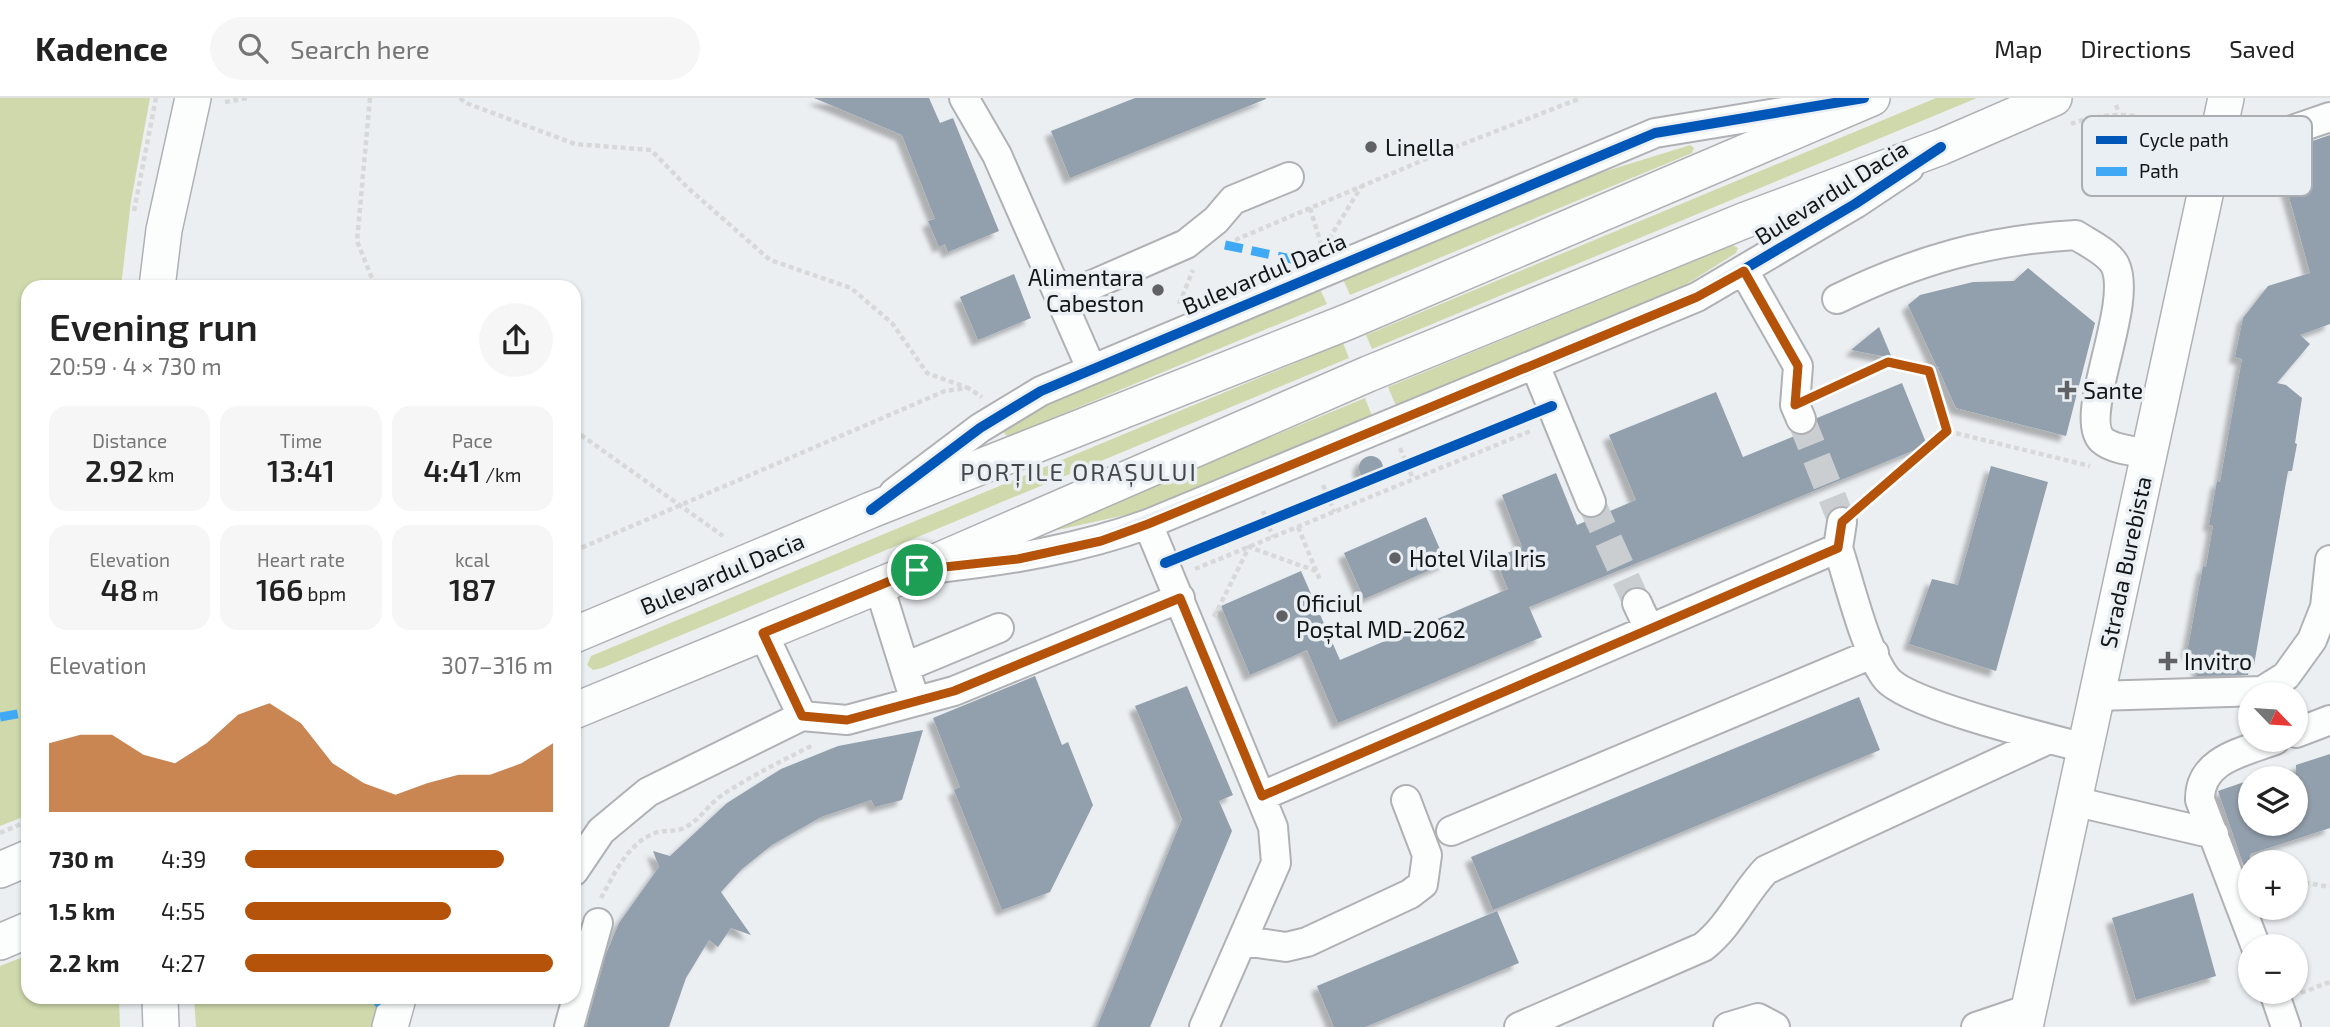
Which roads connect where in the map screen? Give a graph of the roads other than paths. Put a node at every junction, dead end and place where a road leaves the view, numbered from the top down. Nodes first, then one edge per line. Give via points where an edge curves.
1 (964, 98) edge
2 (1864, 98) edge
3 (1872, 98) edge
4 (2054, 98) edge
5 (2226, 98) edge
6 (209, 100) edge
7 (2222, 116) edge
8 (2330, 117) edge
9 (2312, 123) edge
10 (1941, 147) junction
11 (1289, 177) dead end
12 (2204, 196) edge
13 (1744, 271) junction
14 (158, 280) edge
15 (1060, 299) junction
16 (1837, 299) dead end
17 (1535, 365) junction
18 (1091, 368) junction
19 (1798, 412) tunnel mouth
20 (2149, 453) junction
21 (1591, 502) tunnel mouth
22 (871, 510) junction
23 (1148, 524) junction
24 (2330, 560) edge
25 (917, 570) junction
26 (879, 586) junction
27 (1175, 588) junction
28 (1637, 603) tunnel mouth
29 (999, 628) dead end
30 (1649, 629) junction
31 (581, 632) edge
32 (763, 633) junction
33 (1874, 653) junction
34 (905, 667) junction
35 (2096, 696) junction
36 (915, 701) junction
37 (581, 708) edge
38 (802, 716) junction
39 (2330, 720) edge
40 (2308, 728) edge
41 (2049, 739) junction
42 (2085, 748) junction
43 (2244, 752) edge
44 (1262, 796) junction
45 (1406, 800) dead end
46 (2073, 801) junction
47 (1451, 831) dead end
48 (2214, 834) junction
49 (21, 861) edge
50 (581, 861) edge
51 (0, 870) edge
52 (598, 923) road end
53 (21, 933) edge
54 (2251, 934) edge
55 (1244, 941) junction
56 (0, 942) edge
57 (581, 968) edge
58 (160, 1004) edge
59 (396, 1004) edge
60 (2278, 1004) edge
61 (2027, 1018) edge
62 (161, 1027) edge
63 (390, 1027) edge
64 (1204, 1027) edge
65 (1519, 1027) edge
66 (1728, 1027) edge
67 (1775, 1027) edge
68 (1976, 1027) edge
69 (2287, 1027) edge

1 - 15 street via 996,155
2 - 18 street, Bulevardul Dacia via 1655,133
3 - 22 main road, Bulevardul Dacia via 1347,322
4 - 10 main road, Bulevardul Dacia
5 - 7 main road, Strada Burebista
6 - 14 main road via 164,230
8 - 9 street
10 - 13 street, Bulevardul Dacia
10 - 25 main road, Bulevardul Dacia via 1743,221 1368,374
11 - 15 street via 1233,200 1186,244
12 - 20 main road, Strada Burebista
13 - 17 street, Bulevardul Dacia via 1697,297
13 - 19 street via 1798,366
15 - 18 street
16 - 20 street via 1890,273 1951,253 1993,243 2076,234 2108,257 2118,280 2114,335 2098,388 2096,427 2102,440
17 - 21 street
17 - 23 street, Bulevardul Dacia
18 - 22 street, Bulevardul Dacia via 979,428
20 - 35 main road, Strada Burebista
22 - 31 main road, Bulevardul Dacia
23 - 25 street, Bulevardul Dacia via 1101,541 1018,559
23 - 27 street
24 - 35 street via 2325,607 2312,640 2286,676 2262,691
25 - 26 main road, Bulevardul Dacia
26 - 32 main road, Bulevardul Dacia
26 - 34 street
27 - 36 street via 954,691
27 - 44 street
28 - 30 street
29 - 34 street
30 - 33 street via 1840,535
30 - 44 street
32 - 37 main road, Bulevardul Dacia
32 - 38 street
33 - 41 street via 1888,680 1907,692
33 - 47 street
34 - 36 street
35 - 42 main road, Strada Burebista
36 - 38 street via 847,720
38 - 50 street via 648,792 601,831
39 - 40 street
41 - 42 street
41 - 65 street via 1766,870 1720,934 1703,947
42 - 46 main road, Strada Burebista
43 - 48 street via 2204,776 2200,785 2200,800
44 - 55 street via 1273,827 1276,863
45 - 55 street via 1427,855 1423,884 1307,942 1286,947
46 - 48 street
46 - 61 main road, Strada Burebista
48 - 54 street
49 - 51 main road
52 - 57 street
53 - 56 main road
55 - 64 street
58 - 62 main road
59 - 63 main road
60 - 69 street
61 - 68 street
66 - 67 street via 1758,1018

